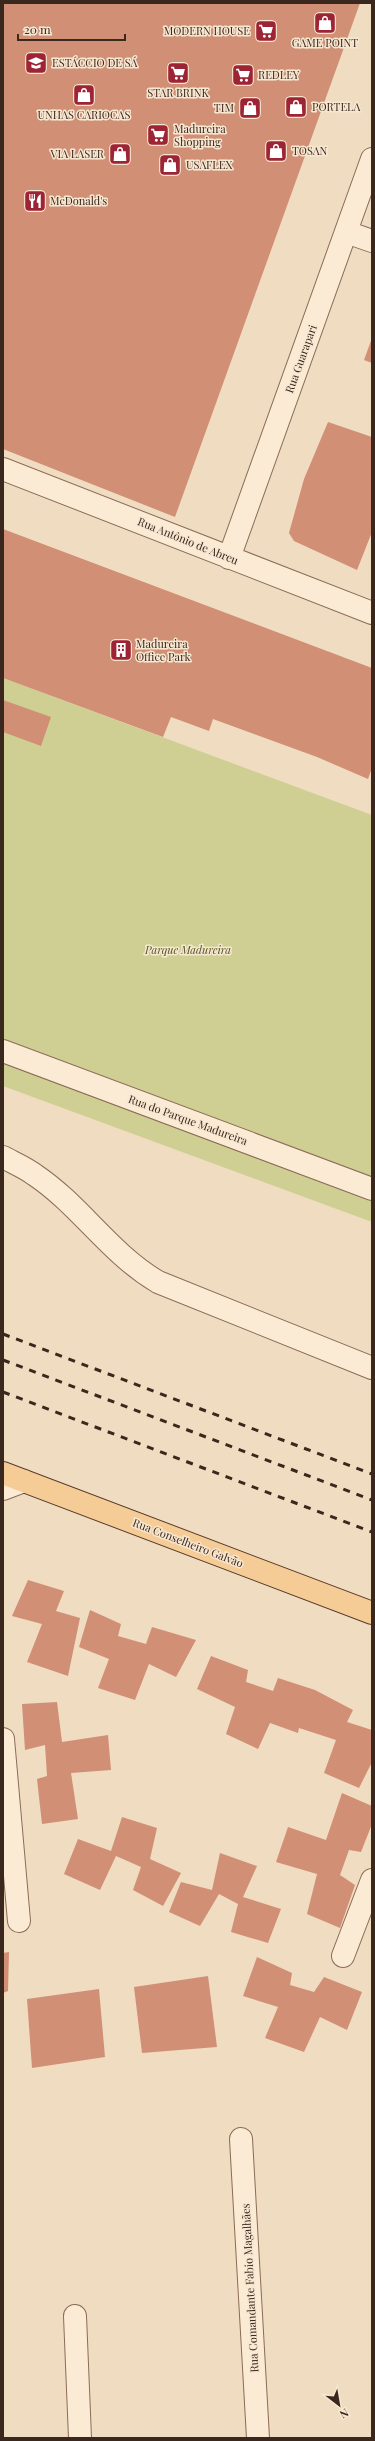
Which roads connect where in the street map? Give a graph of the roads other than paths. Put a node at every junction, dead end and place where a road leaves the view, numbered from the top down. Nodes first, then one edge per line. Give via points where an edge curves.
1 (372, 160) edge
2 (346, 232) junction
3 (372, 241) edge
4 (3, 469) edge
5 (229, 558) junction
6 (372, 613) edge
7 (3, 1052) edge
8 (3, 1157) edge
9 (372, 1189) edge
10 (372, 1368) edge
11 (3, 1473) edge
12 (24, 1481) junction
13 (3, 1489) edge
14 (372, 1613) edge
15 (3, 1739) edge
16 (372, 1880) edge
17 (19, 1921) dead end
18 (343, 1956) dead end
19 (241, 2139) dead end
20 (75, 2316) dead end
21 (80, 2438) edge
22 (258, 2438) edge

1 - 2 street, Rua Guarapari
2 - 3 street
2 - 5 street, Rua Guarapari
4 - 5 street, Rua Antônio de Abreu
5 - 6 street, Rua Antônio de Abreu
7 - 9 street, Rua do Parque Madureira
8 - 10 street via 35,1174 72,1206 108,1244 138,1270 158,1282
11 - 12 main road, Rua Conselheiro Galvão
12 - 13 street
12 - 14 main road, Rua Conselheiro Galvão
15 - 17 street
16 - 18 street
19 - 22 street, Rua Comandante Fabio Magalhães
20 - 21 street

